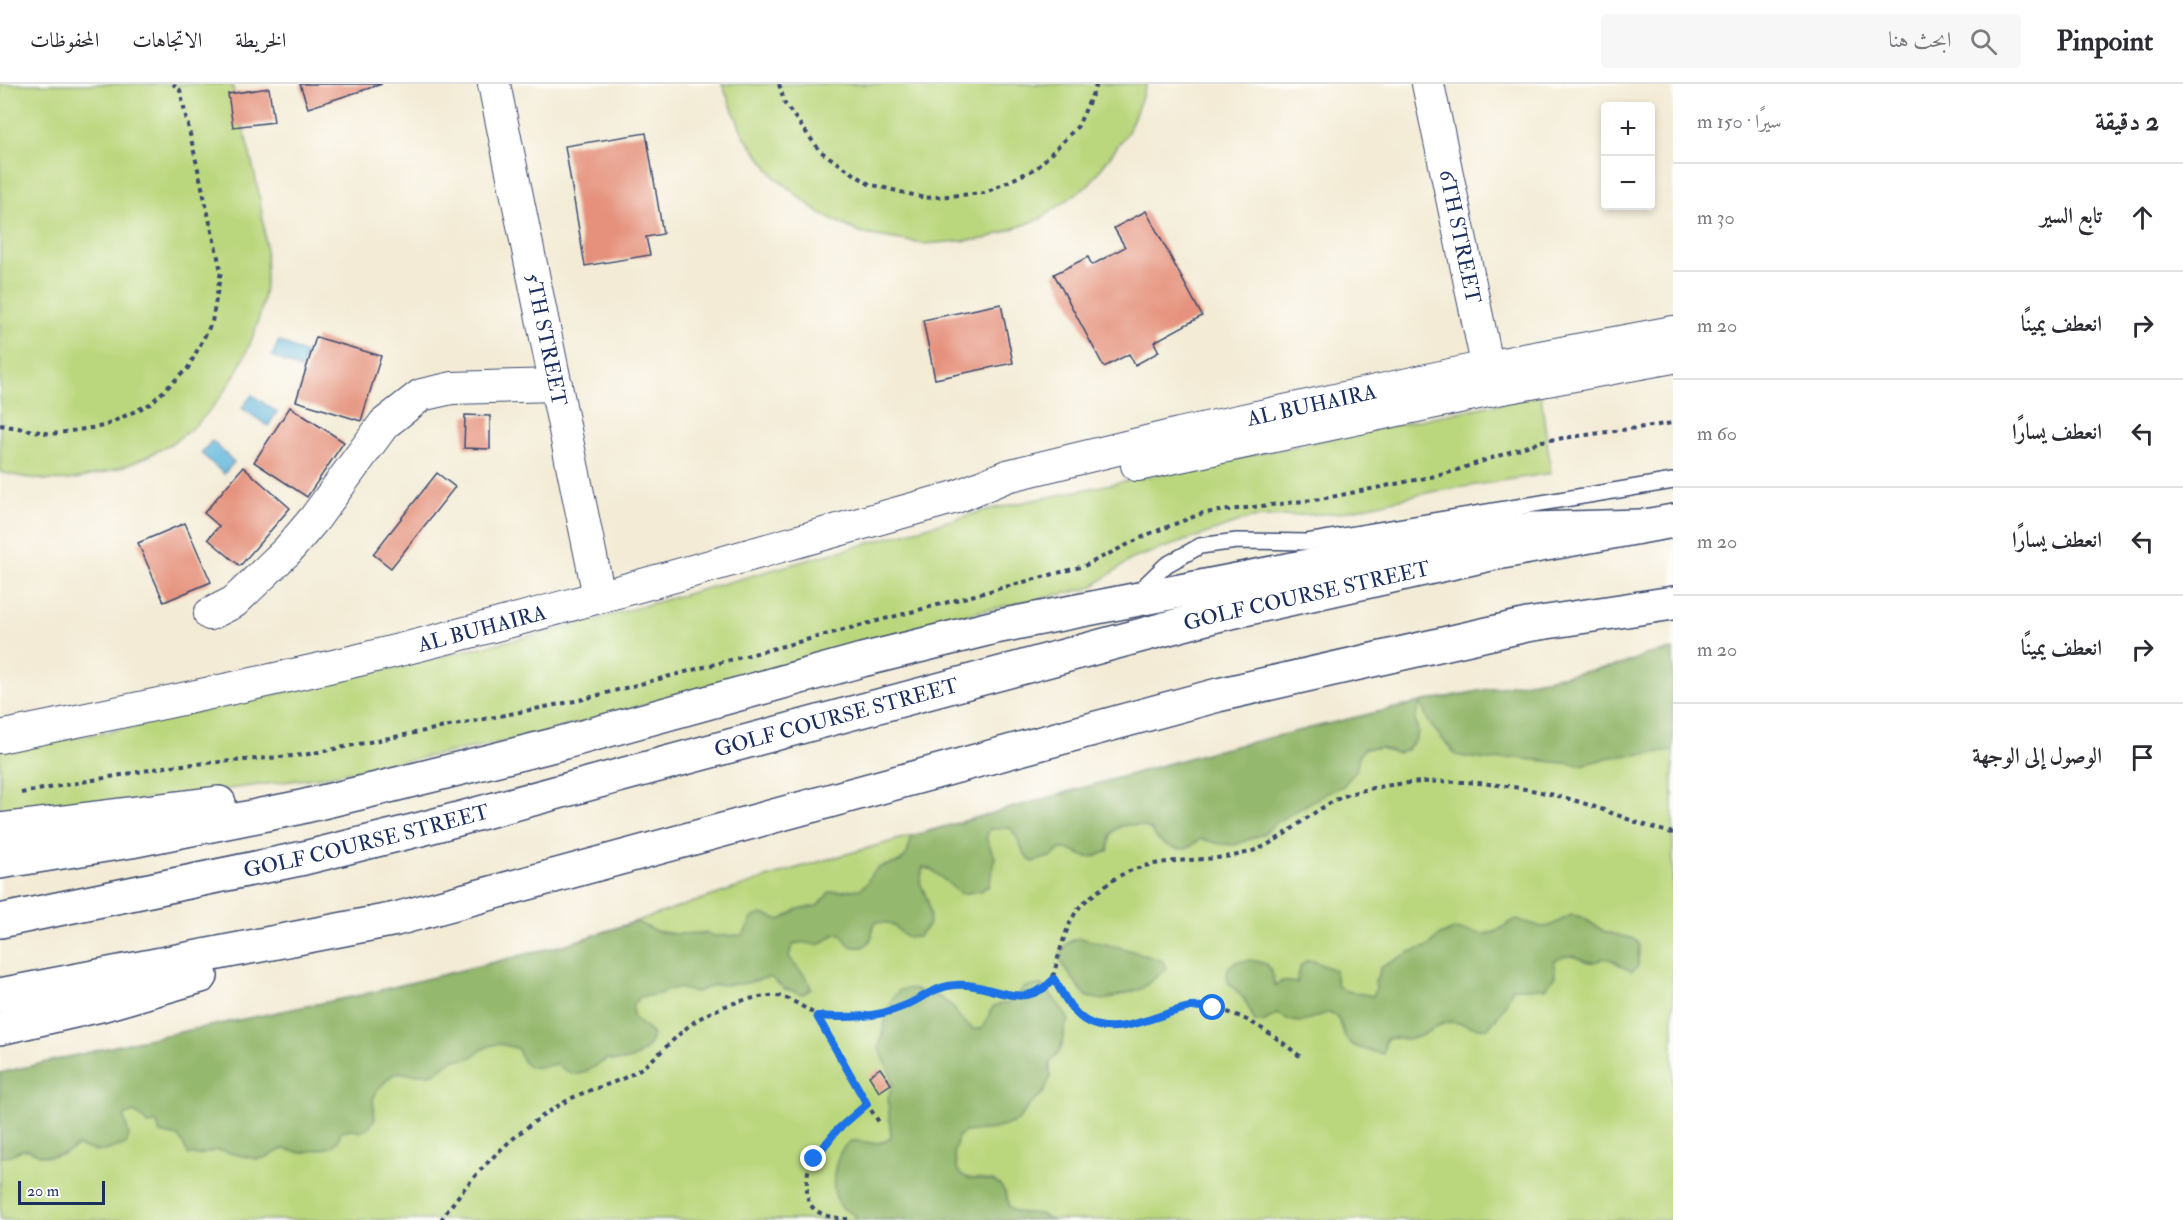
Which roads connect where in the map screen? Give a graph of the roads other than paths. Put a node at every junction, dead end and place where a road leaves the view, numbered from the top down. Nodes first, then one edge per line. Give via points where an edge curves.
1 (494, 84) edge
2 (1428, 84) edge
3 (1673, 332) edge
4 (1673, 357) edge
5 (1490, 379) junction
6 (556, 385) junction
7 (1673, 481) edge
8 (1673, 521) edge
9 (1640, 526) junction
10 (599, 596) junction
11 (1129, 602) junction
12 (1673, 603) edge
13 (210, 614) dead end
14 (0, 737) edge
15 (297, 808) junction
16 (0, 830) edge
17 (0, 862) edge
18 (396, 919) junction
19 (0, 921) edge
20 (0, 995) edge
21 (0, 1028) edge

1 - 6 street, 5TH STREET
2 - 5 street, 6TH STREET
3 - 5 street, AL BUHAIRA
4 - 5 street, AL BUHAIRA
5 - 10 street, AL BUHAIRA via 1179,434 1018,473 956,497
6 - 10 street, 5TH STREET
6 - 13 street via 452,388 421,396 384,424 287,551 234,602
7 - 11 lane via 1307,542 1237,541 1200,546 1166,565
8 - 9 main road, GOLF COURSE STREET
9 - 11 main road via 1533,529 1447,539
9 - 19 main road, GOLF COURSE STREET via 1491,554 1213,616 421,830
10 - 14 street, AL BUHAIRA via 360,659
11 - 15 main road via 984,629 554,745
12 - 18 main road via 1527,626 1218,695
15 - 16 main road via 253,799
15 - 17 main road
18 - 20 main road
18 - 21 main road via 101,1005

